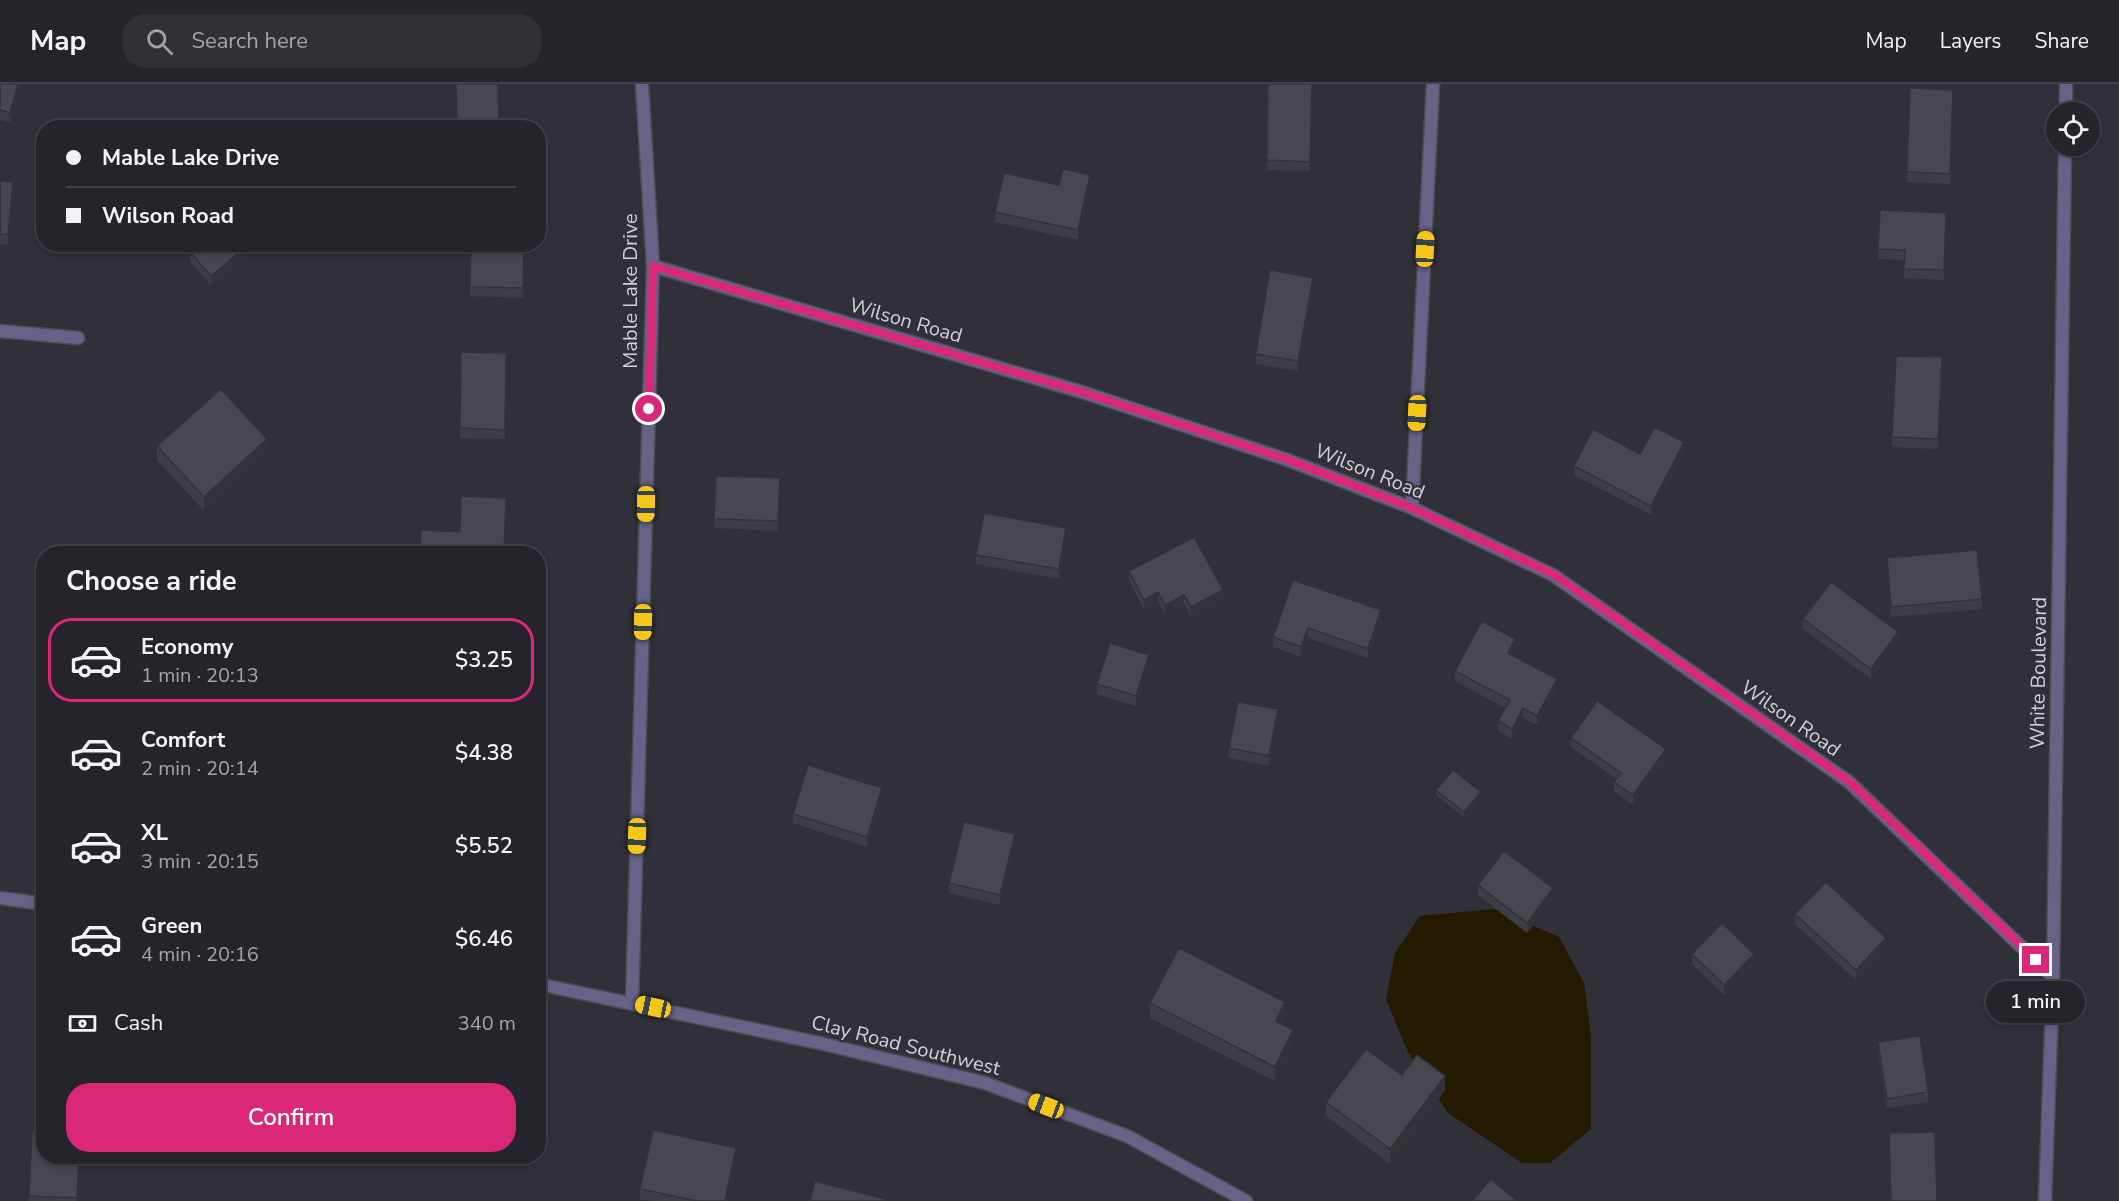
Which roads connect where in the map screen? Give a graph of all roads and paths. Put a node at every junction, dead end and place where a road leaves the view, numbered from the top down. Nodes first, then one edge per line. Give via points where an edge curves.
1 (642, 84) edge
2 (1433, 84) edge
3 (2066, 84) edge
4 (2066, 102) edge
5 (2065, 156) edge
6 (653, 266) junction
7 (0, 331) edge
8 (78, 338) dead end
9 (1412, 508) junction
10 (0, 898) edge
11 (36, 903) edge
12 (2054, 977) junction
13 (546, 986) edge
14 (632, 1003) junction
15 (1246, 1201) edge
16 (2045, 1201) edge

1 - 6 street, Mable Lake Drive
2 - 9 street
3 - 4 street
5 - 12 street, White Boulevard
6 - 9 street, Wilson Road via 1082,392 1286,459
6 - 14 street, Mable Lake Drive
7 - 8 street
9 - 12 street, Wilson Road via 1553,574 1850,782
10 - 11 street
12 - 16 street, White Boulevard
13 - 14 street, Clay Road Southwest
14 - 15 street, Clay Road Southwest via 985,1083 1127,1136

